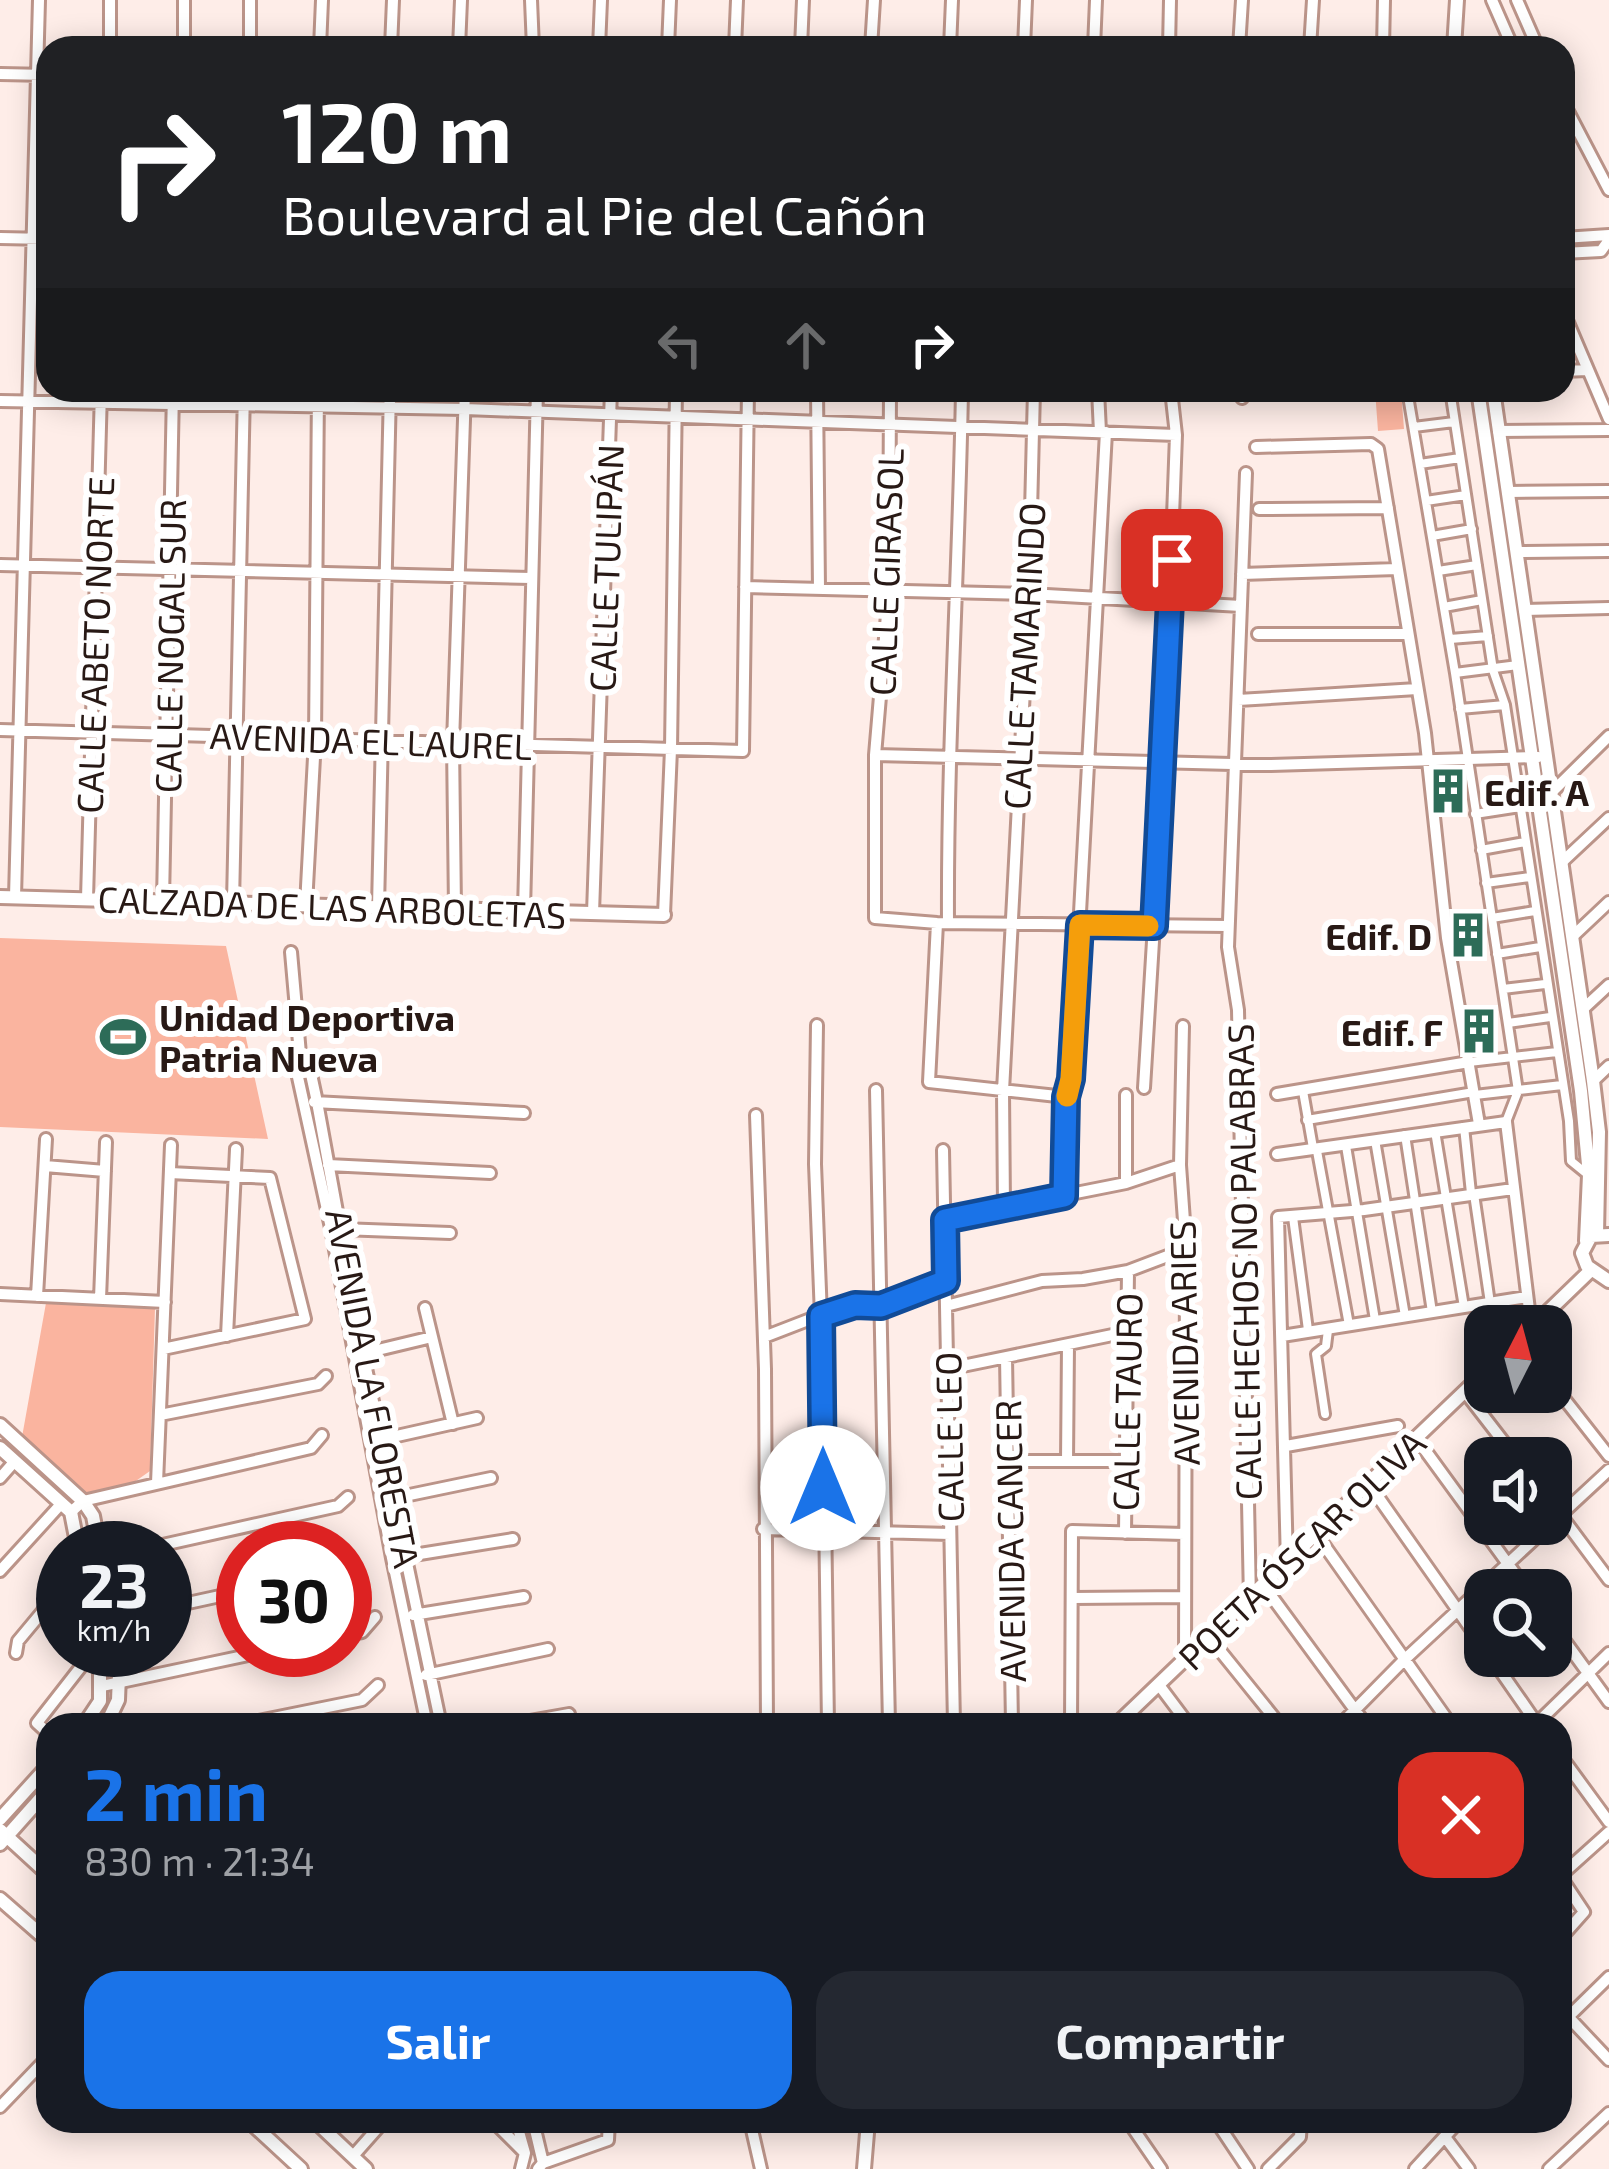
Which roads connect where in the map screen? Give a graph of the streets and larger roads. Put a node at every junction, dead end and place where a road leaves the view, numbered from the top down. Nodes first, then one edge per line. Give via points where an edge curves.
1 (39, 0) edge
2 (110, 0) edge
3 (184, 0) edge
4 (250, 0) edge
5 (322, 0) edge
6 (393, 0) edge
7 (461, 0) edge
8 (531, 0) edge
9 (601, 0) edge
10 (670, 0) edge
11 (736, 0) edge
12 (803, 0) edge
13 (874, 0) edge
14 (952, 0) edge
15 (1026, 0) edge
16 (1096, 0) edge
17 (1170, 0) edge
18 (1242, 0) edge
19 (1313, 0) edge
20 (1384, 0) edge
21 (1456, 0) edge
22 (1492, 0) edge
23 (1517, 0) edge
24 (41, 36) edge
25 (110, 36) edge
26 (184, 36) edge
27 (250, 36) edge
28 (320, 36) edge
29 (392, 36) edge
30 (460, 36) edge
31 (532, 36) edge
32 (600, 36) edge
33 (668, 36) edge
34 (735, 36) edge
35 (802, 36) edge
36 (872, 36) edge
37 (950, 36) edge
38 (1024, 36) edge
39 (1094, 36) edge
40 (1168, 36) edge
41 (1240, 36) edge
42 (1311, 36) edge
43 (1383, 36) edge
44 (1454, 36) edge
45 (1508, 36) edge
46 (1533, 36) edge
47 (0, 74) edge
48 (36, 75) edge
49 (1575, 125) edge
50 (1609, 190) edge
51 (1575, 237) edge
52 (0, 238) edge
53 (36, 239) edge
54 (1606, 242) edge
55 (1575, 250) edge
56 (1608, 265) edge
57 (36, 313) edge
58 (1575, 340) edge
59 (1575, 370) edge
60 (1587, 370) junction
61 (0, 401) edge
62 (30, 401) junction
63 (36, 401) edge
64 (101, 402) edge
65 (173, 402) edge
66 (217, 402) edge
67 (317, 402) edge
68 (390, 402) edge
69 (465, 402) edge
70 (536, 402) edge
71 (610, 402) edge
72 (676, 402) edge
73 (748, 402) edge
74 (818, 402) edge
75 (890, 402) edge
76 (962, 402) edge
77 (1034, 402) edge
78 (1099, 402) edge
79 (1172, 402) edge
80 (1410, 402) edge
81 (1452, 402) edge
82 (1480, 402) edge
83 (1494, 402) edge
84 (244, 405) junction
85 (317, 406) junction
86 (390, 407) junction
87 (465, 409) junction
88 (536, 412) junction
89 (610, 414) junction
90 (675, 417) junction
91 (748, 419) junction
92 (1609, 419) edge
93 (818, 422) junction
94 (1454, 422) junction
95 (890, 424) junction
96 (961, 427) junction
97 (1414, 427) junction
98 (1033, 430) junction
99 (1609, 430) edge
100 (1498, 431) junction
101 (1103, 432) junction
102 (1176, 435) junction
103 (1256, 447) dead end
104 (1460, 458) junction
105 (1420, 464) junction
106 (1246, 473) dead end
107 (1609, 491) edge
108 (1508, 492) junction
109 (1466, 495) junction
110 (1426, 501) junction
111 (1388, 508) junction
112 (1259, 509) dead end
113 (1472, 530) junction
114 (1432, 536) junction
115 (1609, 551) edge
116 (1517, 552) junction
117 (1477, 565) junction
118 (0, 566) edge
119 (25, 566) junction
120 (96, 568) junction
121 (1397, 569) junction
122 (172, 570) junction
123 (1438, 571) junction
124 (240, 572) junction
125 (316, 574) junction
126 (1242, 574) junction
127 (386, 575) junction
128 (459, 577) junction
129 (531, 578) junction
130 (745, 587) junction
131 (819, 589) junction
132 (890, 590) junction
133 (958, 592) junction
134 (1029, 593) junction
135 (1098, 598) junction
136 (1482, 600) junction
137 (1170, 602) junction
138 (1241, 606) junction
139 (1444, 607) junction
140 (1609, 608) edge
141 (1524, 610) junction
142 (1258, 634) dead end
143 (1408, 634) junction
144 (1488, 636) junction
145 (1450, 639) junction
146 (1518, 665) junction
147 (1493, 670) junction
148 (1455, 673) junction
149 (1417, 688) junction
150 (1238, 700) junction
151 (1505, 706) junction
152 (1460, 709) junction
153 (0, 730) edge
154 (20, 730) junction
155 (92, 733) junction
156 (167, 735) junction
157 (237, 736) junction
158 (1609, 736) edge
159 (315, 739) junction
160 (381, 741) junction
161 (453, 742) junction
162 (526, 745) junction
163 (600, 747) junction
164 (671, 748) junction
165 (875, 755) junction
166 (950, 756) junction
167 (1548, 756) junction
168 (1018, 757) junction
169 (1426, 758) junction
170 (1532, 758) junction
171 (1513, 759) junction
172 (1466, 760) junction
173 (1089, 761) junction
174 (1164, 762) junction
175 (1235, 764) junction
176 (1552, 791) junction
177 (1520, 807) junction
178 (1475, 814) junction
179 (1609, 818) edge
180 (1525, 842) junction
181 (1481, 850) junction
182 (1562, 862) junction
183 (1530, 877) junction
184 (1486, 883) junction
185 (7, 897) edge
186 (87, 899) junction
187 (163, 902) junction
188 (1609, 902) edge
189 (233, 903) junction
190 (307, 905) junction
191 (377, 907) junction
192 (455, 909) junction
193 (524, 911) junction
194 (1534, 911) junction
195 (593, 913) junction
196 (664, 915) joint
197 (1492, 918) junction
198 (943, 923) junction
199 (1013, 923) junction
200 (1080, 925) junction
201 (1154, 926) junction
202 (1228, 926) junction
203 (1573, 936) junction
204 (1540, 947) junction
205 (291, 952) dead end
206 (1497, 953) junction
207 (1545, 984) junction
208 (1609, 985) edge
209 (1503, 989) junction
210 (1583, 1009) junction
211 (1550, 1017) junction
212 (1508, 1023) junction
213 (817, 1025) dead end
214 (1183, 1026) dead end
215 (1557, 1052) junction
216 (1513, 1058) junction
217 (1469, 1062) junction
218 (1609, 1066) edge
219 (1593, 1081) junction
220 (1562, 1085) junction
221 (1144, 1088) dead end
222 (876, 1090) dead end
223 (1003, 1090) junction
224 (1303, 1091) junction
225 (1519, 1091) junction
226 (1474, 1093) junction
227 (1277, 1094) dead end
228 (1126, 1095) dead end
229 (1066, 1097) junction
230 (311, 1102) junction
231 (524, 1113) dead end
232 (756, 1115) dead end
233 (1307, 1120) junction
234 (1506, 1122) junction
235 (1479, 1124) junction
236 (1464, 1126) junction
237 (1435, 1130) junction
238 (1406, 1135) junction
239 (46, 1139) dead end
240 (1375, 1140) junction
241 (106, 1142) dead end
242 (171, 1145) dead end
243 (1346, 1146) junction
244 (236, 1149) dead end
245 (1315, 1149) junction
246 (943, 1150) dead end
247 (1277, 1154) dead end
248 (1604, 1155) edge
249 (324, 1165) junction
250 (1180, 1165) junction
251 (45, 1166) junction
252 (105, 1171) junction
253 (170, 1173) junction
254 (490, 1173) dead end
255 (1588, 1175) junction
256 (235, 1176) junction
257 (1126, 1183) junction
258 (1513, 1189) junction
259 (1473, 1193) junction
260 (1064, 1196) junction
261 (1445, 1197) junction
262 (1417, 1202) junction
263 (1387, 1206) junction
264 (1004, 1208) junction
265 (1357, 1210) junction
266 (1326, 1212) junction
267 (1293, 1217) junction
268 (945, 1220) junction
269 (337, 1229) junction
270 (450, 1233) dead end
271 (1601, 1235) edge
272 (1186, 1250) junction
273 (1128, 1271) junction
274 (1602, 1274) edge
275 (946, 1281) junction
276 (0, 1294) edge
277 (37, 1296) junction
278 (1527, 1297) junction
279 (100, 1299) junction
280 (165, 1302) junction
281 (1490, 1303) junction
282 (1477, 1305) edge
283 (1528, 1305) edge
284 (1560, 1305) edge
285 (881, 1306) junction
286 (946, 1306) junction
287 (1464, 1307) joint
288 (424, 1309) dead end
289 (1432, 1312) junction
290 (821, 1316) junction
291 (1405, 1316) junction
292 (1375, 1320) junction
293 (1348, 1325) junction
294 (1309, 1330) junction
295 (1328, 1330) junction
296 (1126, 1332) junction
297 (227, 1336) junction
298 (1282, 1336) junction
299 (432, 1337) junction
300 (764, 1337) junction
301 (1069, 1345) junction
302 (163, 1349) junction
303 (358, 1355) junction
304 (1006, 1357) junction
305 (948, 1369) junction
306 (326, 1376) dead end
307 (1464, 1393) edge
308 (1572, 1409) edge
309 (1481, 1413) edge
310 (160, 1414) junction
311 (1325, 1414) dead end
312 (477, 1418) dead end
313 (453, 1424) junction
314 (0, 1425) edge
315 (1398, 1426) dead end
316 (322, 1435) dead end
317 (1500, 1437) edge
318 (1417, 1439) junction
319 (376, 1440) junction
320 (1286, 1446) junction
321 (0, 1448) edge
322 (1609, 1456) edge
323 (1009, 1460) junction
324 (15, 1461) junction
325 (1067, 1461) junction
326 (1124, 1461) junction
327 (1609, 1470) edge
328 (0, 1478) edge
329 (491, 1478) dead end
330 (157, 1483) junction
331 (1369, 1484) junction
332 (348, 1497) dead end
333 (387, 1498) junction
334 (82, 1501) junction
335 (1572, 1505) edge
336 (66, 1508) junction
337 (70, 1521) edge
338 (94, 1521) edge
339 (823, 1528) junction
340 (763, 1529) junction
341 (1572, 1530) edge
342 (886, 1531) junction
343 (1125, 1533) junction
344 (950, 1534) junction
345 (1184, 1534) junction
346 (1317, 1535) junction
347 (192, 1538) edge
348 (513, 1538) dead end
349 (1528, 1545) edge
350 (406, 1556) junction
351 (392, 1558) junction
352 (1287, 1563) junction
353 (1508, 1563) junction
354 (1512, 1569) edge
355 (0, 1571) edge
356 (1609, 1580) edge
357 (1264, 1586) junction
358 (524, 1597) dead end
359 (1185, 1597) junction
360 (1073, 1598) junction
361 (1250, 1600) junction
362 (1459, 1611) junction
363 (418, 1614) junction
364 (375, 1617) dead end
365 (404, 1617) junction
366 (1464, 1618) edge
367 (36, 1620) edge
368 (372, 1620) edge
369 (1209, 1637) junction
370 (548, 1649) dead end
371 (1572, 1652) edge
372 (16, 1653) dead end
373 (1609, 1653) edge
374 (1185, 1659) junction
375 (1404, 1660) junction
376 (216, 1662) edge
377 (431, 1674) junction
378 (1588, 1674) junction
379 (416, 1675) junction
380 (75, 1677) edge
381 (101, 1677) edge
382 (122, 1677) edge
383 (1504, 1677) edge
384 (122, 1681) junction
385 (378, 1685) dead end
386 (1159, 1685) junction
387 (102, 1686) junction
388 (1609, 1702) edge
389 (1355, 1710) junction
390 (45, 1713) edge
391 (92, 1713) edge
392 (112, 1713) edge
393 (298, 1713) edge
394 (424, 1713) edge
395 (439, 1713) edge
396 (766, 1713) edge
397 (828, 1713) edge
398 (889, 1713) edge
399 (954, 1713) edge
400 (1012, 1713) edge
401 (1071, 1713) edge
402 (1130, 1713) edge
403 (1180, 1713) edge
404 (1270, 1713) edge
405 (1352, 1713) edge
406 (1357, 1713) edge
407 (1442, 1713) edge
408 (1528, 1713) edge
409 (1547, 1713) edge
410 (1572, 1771) edge
411 (36, 1779) edge
412 (36, 1802) edge
413 (0, 1819) edge
414 (1609, 1822) edge
415 (1609, 1832) edge
416 (2, 1836) edge
417 (36, 1864) edge
418 (1572, 1865) edge
419 (1572, 1894) edge
420 (0, 1899) edge
421 (1572, 1926) edge
422 (36, 1930) edge
423 (1609, 1977) edge
424 (1572, 2009) edge
425 (1572, 2025) edge
426 (1609, 2060) edge
427 (36, 2069) edge
428 (0, 2107) edge
429 (1609, 2113) edge
430 (262, 2133) edge
431 (328, 2133) edge
432 (373, 2133) edge
433 (505, 2133) edge
434 (520, 2133) edge
435 (535, 2133) edge
436 (608, 2133) edge
437 (752, 2133) edge
438 (867, 2133) edge
439 (1136, 2133) edge
440 (1224, 2133) edge
441 (1300, 2133) edge
442 (1446, 2133) edge
443 (1454, 2133) edge
444 (525, 2153) junction
445 (352, 2156) junction
446 (541, 2166) edge
447 (301, 2169) edge
448 (342, 2169) edge
449 (366, 2169) edge
450 (521, 2169) edge
451 (761, 2169) edge
452 (864, 2169) edge
453 (1161, 2169) edge
454 (1249, 2169) edge
455 (1268, 2169) edge
456 (1415, 2169) edge
457 (1469, 2169) edge
458 (1549, 2169) edge

1 - 24 street
2 - 25 street
3 - 26 street
4 - 27 street
5 - 28 street
6 - 29 street
7 - 30 street
8 - 31 street
9 - 32 street
10 - 33 street
11 - 34 street
12 - 35 street
13 - 36 street
14 - 37 street
15 - 38 street
16 - 39 street
17 - 40 street
18 - 41 street
19 - 42 street
20 - 43 street
21 - 44 street
22 - 45 street
23 - 46 street
47 - 48 street
49 - 50 street
51 - 54 street
52 - 53 street
54 - 55 street
54 - 56 street
57 - 62 street
58 - 60 street
59 - 60 street
60 - 92 street
61 - 62 street
62 - 63 street
62 - 119 street
64 - 120 street, CALLE ABETO NORTE
65 - 122 street, CALLE NOGAL SUR
66 - 84 street
67 - 85 street
68 - 86 street
69 - 87 street
70 - 88 street
71 - 89 street, CALLE TULIPÁN
72 - 90 street
73 - 91 street
74 - 93 street
75 - 95 street, CALLE GIRASOL
76 - 96 street
77 - 98 street, CALLE TAMARINDO
78 - 101 street
79 - 102 street
80 - 97 street
81 - 94 street
82 - 146 street
83 - 100 street
84 - 85 street
84 - 124 street
85 - 86 street
85 - 125 street
86 - 87 street
86 - 127 street
87 - 88 street
87 - 128 street
88 - 89 street
88 - 129 street
89 - 90 street
89 - 163 street, CALLE TULIPÁN
90 - 91 street
90 - 164 street
91 - 93 street
91 - 130 street
93 - 95 street
93 - 131 street
94 - 97 street
94 - 104 street
95 - 96 street
95 - 132 street, CALLE GIRASOL
96 - 98 street
96 - 133 street
97 - 105 street
98 - 101 street
98 - 134 street, CALLE TAMARINDO
99 - 100 street
100 - 108 street
101 - 102 street
101 - 135 street
102 - 137 street
103 - 111 street via 1371,444
104 - 105 street
104 - 109 street
105 - 110 street
106 - 126 street, CALLE HECHOS NO PALABRAS
107 - 108 street
108 - 116 street
109 - 110 street
109 - 113 street
110 - 114 street
111 - 112 street
111 - 121 street
113 - 114 street
113 - 117 street
114 - 123 street
115 - 116 street
116 - 141 street
117 - 123 street
117 - 136 street
118 - 119 street
119 - 120 street
119 - 154 street
120 - 122 street
120 - 155 street, CALLE ABETO NORTE
121 - 126 street
121 - 143 street
122 - 124 street
122 - 156 street, CALLE NOGAL SUR
123 - 139 street
124 - 125 street
124 - 157 street
125 - 127 street
125 - 159 street
126 - 138 street, CALLE HECHOS NO PALABRAS
127 - 128 street
127 - 160 street
128 - 129 street
128 - 161 street
129 - 162 street
130 - 131 street
130 - 164 street, AVENIDA EL LAUREL via 743,751
131 - 132 street
132 - 133 street
132 - 165 street, CALLE GIRASOL
133 - 134 street
133 - 166 street
134 - 135 street
134 - 168 street, CALLE TAMARINDO
135 - 137 street
135 - 173 street
136 - 139 street
136 - 144 street
137 - 138 street
137 - 174 street
138 - 150 street, CALLE HECHOS NO PALABRAS
139 - 145 street
140 - 141 street
141 - 167 street
142 - 143 street
143 - 149 street
144 - 145 street
144 - 147 street
145 - 148 street
146 - 147 street
146 - 170 street
147 - 148 street
147 - 151 street
148 - 152 street
149 - 150 street
149 - 169 street
150 - 175 street, CALLE HECHOS NO PALABRAS
151 - 152 street
151 - 171 street
152 - 172 street
153 - 154 street, AVENIDA EL LAUREL
154 - 155 street, AVENIDA EL LAUREL
154 - 185 street
155 - 156 street, AVENIDA EL LAUREL
155 - 186 street, CALLE ABETO NORTE
156 - 157 street, AVENIDA EL LAUREL
156 - 187 street, CALLE NOGAL SUR
157 - 159 street, AVENIDA EL LAUREL
157 - 189 street
158 - 176 street
159 - 160 street, AVENIDA EL LAUREL
159 - 190 street
160 - 161 street, AVENIDA EL LAUREL
160 - 191 street
161 - 162 street, AVENIDA EL LAUREL
161 - 192 street
162 - 163 street, AVENIDA EL LAUREL
162 - 193 street
163 - 164 street, AVENIDA EL LAUREL
163 - 195 street, CALLE TULIPÁN
164 - 196 street
165 - 166 street
165 - 198 street, CALLE GIRASOL via 874,919
166 - 168 street
166 - 198 street
167 - 170 street
167 - 176 street
168 - 173 street
168 - 199 street, CALLE TAMARINDO
169 - 172 street
169 - 175 street
169 - 217 street
170 - 171 street
170 - 255 street
171 - 172 street
171 - 177 street
172 - 178 street
173 - 174 street
173 - 200 street
174 - 175 street
174 - 201 street
175 - 202 street, CALLE HECHOS NO PALABRAS
176 - 182 street
177 - 178 street
177 - 180 street
178 - 181 street
179 - 182 street
180 - 181 street
180 - 183 street
181 - 184 street
182 - 203 street
183 - 184 street
183 - 194 street
184 - 197 street
185 - 186 street, CALZADA DE LAS ARBOLETAS
186 - 187 street, CALZADA DE LAS ARBOLETAS
187 - 189 street, CALZADA DE LAS ARBOLETAS
188 - 203 street
189 - 190 street, CALZADA DE LAS ARBOLETAS
190 - 191 street, CALZADA DE LAS ARBOLETAS
191 - 192 street, CALZADA DE LAS ARBOLETAS
192 - 193 street, CALZADA DE LAS ARBOLETAS
193 - 195 street, CALZADA DE LAS ARBOLETAS
194 - 197 street
194 - 204 street
195 - 196 street, CALZADA DE LAS ARBOLETAS
197 - 206 street
198 - 199 street
198 - 223 street via 929,1082
199 - 200 street
199 - 223 street, CALLE TAMARINDO
200 - 201 street
200 - 229 street
201 - 202 street
201 - 221 street
202 - 361 street, CALLE HECHOS NO PALABRAS via 1238,1010
203 - 210 street
204 - 206 street
204 - 207 street
205 - 230 street, AVENIDA LA FLORESTA
206 - 209 street
207 - 209 street
207 - 211 street
208 - 210 street
209 - 212 street
210 - 219 street
211 - 212 street
211 - 215 street
212 - 216 street
213 - 290 street
214 - 250 street, AVENIDA ARIES
215 - 216 street
215 - 220 street
216 - 217 street
216 - 225 street
217 - 224 street
217 - 226 street
218 - 219 street
219 - 248 street
220 - 225 street
220 - 255 street via 1571,1162
222 - 285 street
223 - 229 street
223 - 264 street, CALLE TAMARINDO
224 - 227 street
224 - 233 street
225 - 226 street
225 - 234 street
226 - 233 street
226 - 235 street
228 - 257 street
229 - 260 street
230 - 231 street
230 - 249 street, AVENIDA LA FLORESTA
232 - 300 street
233 - 245 street
234 - 235 street
234 - 258 street
235 - 236 street
236 - 237 street
236 - 259 street
237 - 238 street
237 - 261 street
238 - 240 street
238 - 262 street
239 - 251 street
240 - 243 street
240 - 263 street
241 - 252 street
242 - 253 street
243 - 245 street
243 - 265 street
244 - 256 street
245 - 247 street
245 - 266 street
246 - 268 street, CALLE LEO
248 - 271 street
249 - 254 street
249 - 269 street, AVENIDA LA FLORESTA
250 - 257 street
250 - 272 street, AVENIDA ARIES
251 - 252 street
251 - 277 street
252 - 279 street
253 - 256 street
253 - 280 street
255 - 271 street
256 - 297 street
256 - 297 street via 270,1178 305,1318
257 - 260 street
258 - 259 street
258 - 278 street
259 - 261 street
259 - 281 street
260 - 264 street
261 - 262 street
261 - 287 street
262 - 263 street
262 - 289 street
263 - 265 street
263 - 291 street
264 - 268 street
265 - 266 street
265 - 292 street
266 - 267 street
266 - 293 street
267 - 294 street
267 - 298 street via 1278,1217
268 - 275 street, CALLE LEO
269 - 270 street
269 - 303 street, AVENIDA LA FLORESTA
271 - 274 street via 1582,1253
272 - 273 street
272 - 345 street, AVENIDA ARIES
273 - 286 street via 1042,1281
273 - 296 street, CALLE TAURO
274 - 284 street
275 - 285 street
275 - 286 street, CALLE LEO
276 - 277 street
277 - 279 street
278 - 281 street
278 - 283 street
279 - 280 street
280 - 302 street
281 - 282 street
285 - 290 street
285 - 342 street
286 - 305 street, CALLE LEO
287 - 289 street
288 - 299 street
289 - 291 street
290 - 300 street
290 - 339 street
291 - 292 street
292 - 293 street
293 - 295 street
294 - 295 street
294 - 298 street
295 - 311 street via 1316,1354
296 - 301 street
296 - 326 street, CALLE TAURO
297 - 302 street
298 - 320 street
299 - 303 street
299 - 313 street
300 - 340 street
301 - 304 street
301 - 325 street
302 - 310 street
303 - 319 street, AVENIDA LA FLORESTA
304 - 305 street
304 - 323 street, AVENIDA CANCER
305 - 344 street, CALLE LEO
306 - 310 street via 318,1384
307 - 318 street, POETA ÓSCAR OLIVA
308 - 322 street
309 - 317 street
310 - 330 street
312 - 313 street
313 - 319 street
314 - 334 street
315 - 320 street
316 - 330 street via 311,1448
318 - 331 street, POETA ÓSCAR OLIVA
318 - 353 street
319 - 333 street, AVENIDA LA FLORESTA
320 - 352 street
321 - 324 street
323 - 325 street
323 - 400 street, AVENIDA CANCER
324 - 328 street
324 - 336 street
325 - 326 street
326 - 343 street, CALLE TAURO
327 - 335 street
329 - 333 street
330 - 334 street
331 - 346 street, POETA ÓSCAR OLIVA
331 - 362 street
332 - 347 street via 338,1506
333 - 350 street, AVENIDA LA FLORESTA
333 - 351 street, AVENIDA LA FLORESTA
334 - 336 street
334 - 338 street
336 - 337 street
336 - 355 street
339 - 340 street
339 - 342 street
339 - 397 street
340 - 396 street
341 - 356 street
342 - 344 street
342 - 398 street
343 - 345 street
343 - 360 street via 1072,1531
344 - 399 street, CALLE LEO
345 - 359 street, AVENIDA ARIES
346 - 352 street, POETA ÓSCAR OLIVA
346 - 375 street
348 - 350 street
349 - 353 street
350 - 351 street
350 - 363 street, AVENIDA LA FLORESTA
351 - 365 street, AVENIDA LA FLORESTA
352 - 357 street, POETA ÓSCAR OLIVA
353 - 354 street
353 - 362 street
357 - 361 street, POETA ÓSCAR OLIVA
357 - 389 street
358 - 363 street
359 - 360 street
359 - 374 street, AVENIDA ARIES
360 - 401 street
361 - 369 street, POETA ÓSCAR OLIVA
362 - 366 street
362 - 375 street
363 - 365 street
363 - 377 street, AVENIDA LA FLORESTA
364 - 368 street
365 - 379 street, AVENIDA LA FLORESTA
367 - 372 street
369 - 374 street, POETA ÓSCAR OLIVA
369 - 404 street
370 - 377 street
371 - 378 street
373 - 378 street
374 - 386 street, POETA ÓSCAR OLIVA
375 - 389 street
375 - 407 street
376 - 384 street
377 - 379 street
377 - 395 street, AVENIDA LA FLORESTA
378 - 388 street
378 - 409 street
379 - 394 street, AVENIDA LA FLORESTA
380 - 390 street
381 - 387 street
382 - 384 street
383 - 408 street
384 - 387 street
384 - 392 street
385 - 393 street via 362,1700
386 - 402 street, POETA ÓSCAR OLIVA
386 - 403 street
387 - 391 street
389 - 405 street
389 - 406 street
410 - 414 street
411 - 413 street
412 - 416 street
415 - 418 street
416 - 417 street
419 - 421 street via 1584,1912
420 - 422 street
423 - 424 street
425 - 426 street
427 - 428 street
429 - 458 street
430 - 447 street
431 - 445 street
432 - 445 street
433 - 444 street
434 - 444 street
435 - 446 street
436 - 446 street via 608,2140
437 - 451 street
438 - 452 street
439 - 453 street
440 - 454 street
441 - 455 street
442 - 456 street
443 - 457 street
444 - 450 street
445 - 448 street
445 - 449 street

